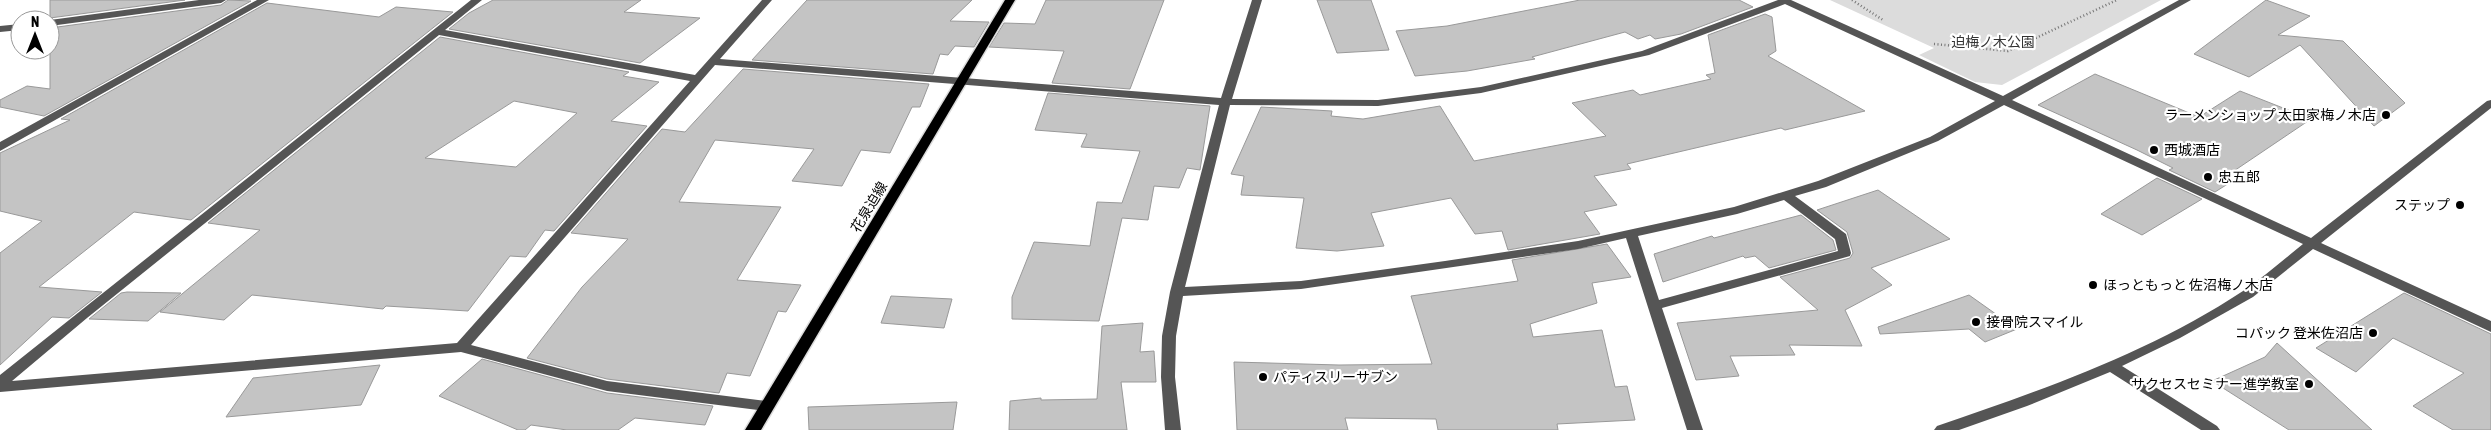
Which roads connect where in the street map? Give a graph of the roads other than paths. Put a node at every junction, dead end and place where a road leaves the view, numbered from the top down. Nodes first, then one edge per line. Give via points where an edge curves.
1 (215, 0) edge
2 (264, 0) edge
3 (477, 0) edge
4 (767, 0) edge
5 (1010, 0) edge
6 (1256, 0) edge
7 (1784, 0) edge
8 (2186, 0) edge
9 (60, 22) edge
10 (436, 32) junction
11 (712, 62) junction
12 (697, 79) junction
13 (963, 82) junction
14 (2005, 101) junction
15 (1225, 102) junction
16 (2491, 103) edge
17 (0, 147) edge
18 (1786, 195) junction
19 (1631, 234) junction
20 (2312, 244) junction
21 (1177, 292) junction
22 (1654, 306) junction
23 (2491, 327) edge
24 (461, 346) junction
25 (2112, 366) junction
26 (0, 383) edge
27 (0, 387) edge
28 (767, 406) junction
29 (753, 430) edge
30 (1173, 430) edge
31 (1695, 430) edge
32 (1942, 430) edge
33 (2212, 430) edge

1 - 9 street
2 - 17 street
3 - 10 street
4 - 11 street
5 - 13 main road, 花泉迫線
6 - 15 street
7 - 14 street
7 - 15 street via 1645,53 1481,90 1425,98 1335,104
8 - 14 street
10 - 12 street
10 - 26 street
11 - 12 street
11 - 13 street
12 - 24 street
13 - 15 street
13 - 28 main road, 花泉迫線
14 - 18 street via 1934,139
14 - 20 street
15 - 21 street
16 - 20 street
18 - 19 street via 1737,210
18 - 22 street via 1842,237 1845,253
19 - 21 street via 1559,248 1301,286
19 - 22 street
20 - 23 street
20 - 25 street via 2248,294 2185,331
21 - 30 street via 1169,336 1168,376
22 - 31 street
24 - 27 street
24 - 28 street via 607,386
25 - 32 street via 2027,402
25 - 33 street
28 - 29 main road, 花泉迫線

